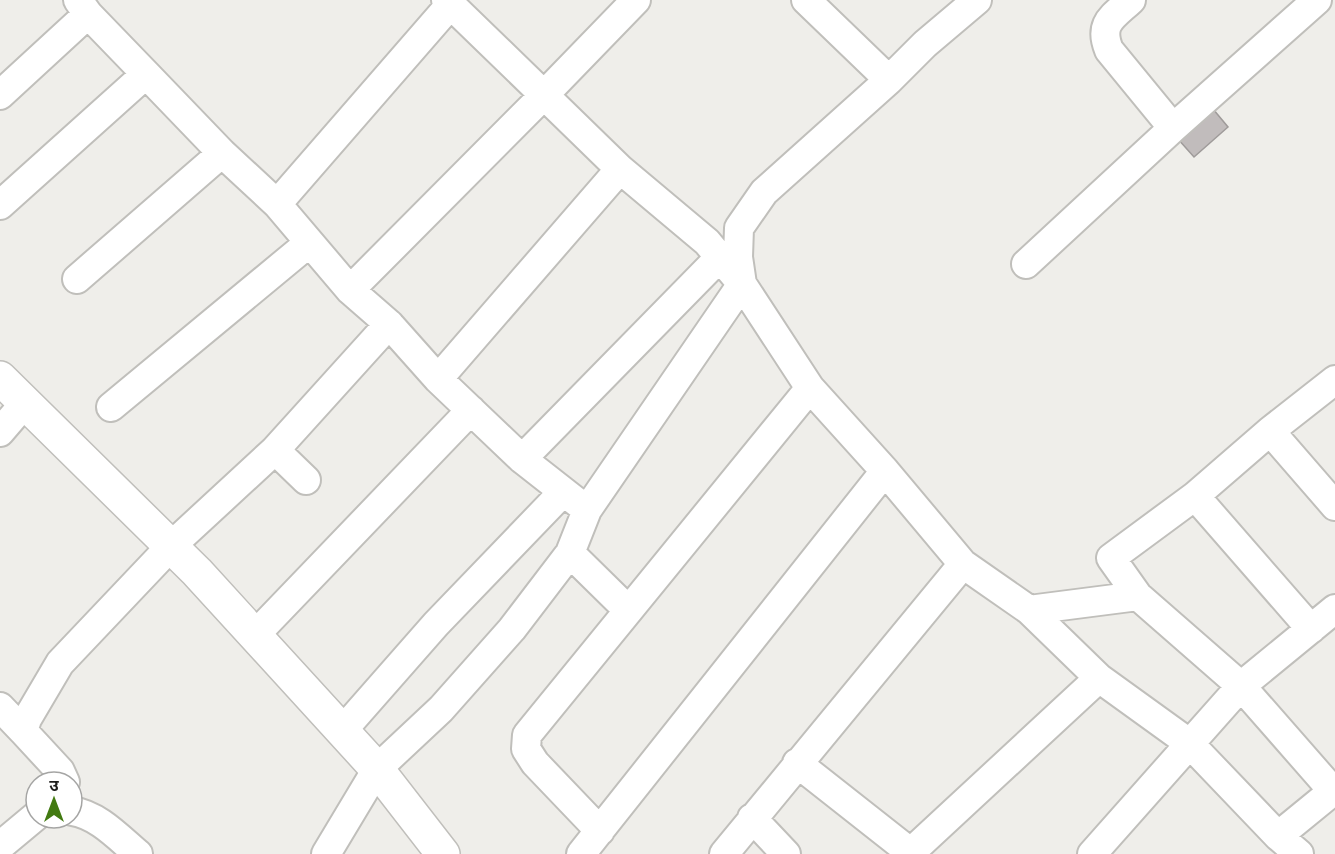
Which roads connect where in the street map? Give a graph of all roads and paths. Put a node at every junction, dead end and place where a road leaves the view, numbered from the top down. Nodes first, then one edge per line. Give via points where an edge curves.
1 (806, 0) edge
2 (977, 0) edge
3 (1131, 0) edge
4 (1317, 0) edge
5 (633, 1) edge
6 (448, 2) edge
7 (83, 7) edge
8 (146, 74) junction
9 (889, 80) junction
10 (0, 95) edge
11 (544, 95) junction
12 (1173, 128) junction
13 (222, 153) junction
14 (620, 169) junction
15 (277, 204) junction
16 (0, 205) edge
17 (740, 228) junction
18 (309, 243) junction
19 (714, 249) junction
20 (1026, 264) dead end
21 (77, 279) dead end
22 (742, 284) junction
23 (350, 290) junction
24 (390, 324) junction
25 (0, 378) edge
26 (438, 379) junction
27 (1335, 380) edge
28 (810, 388) junction
29 (24, 404) junction
30 (111, 407) dead end
31 (471, 410) junction
32 (1270, 431) junction
33 (0, 432) edge
34 (274, 450) junction
35 (522, 459) junction
36 (885, 471) junction
37 (306, 480) dead end
38 (563, 492) junction
39 (1195, 496) junction
40 (1335, 506) edge
41 (587, 510) junction
42 (171, 546) junction
43 (570, 553) junction
44 (963, 564) junction
45 (1138, 596) junction
46 (1335, 609) edge
47 (628, 610) junction
48 (1029, 610) junction
49 (1311, 629) junction
50 (255, 635) junction
51 (1099, 678) junction
52 (1241, 686) junction
53 (0, 707) edge
54 (23, 731) junction
55 (342, 731) junction
56 (1189, 743) junction
57 (797, 763) junction
58 (377, 769) junction
59 (59, 770) edge
60 (1334, 790) edge
61 (84, 814) edge
62 (752, 818) junction
63 (24, 826) edge
64 (600, 831) junction
65 (1289, 845) edge
66 (0, 846) edge
67 (909, 853) edge
68 (138, 854) edge
69 (326, 854) edge
70 (442, 854) edge
71 (581, 854) edge
72 (724, 854) edge
73 (786, 854) edge
74 (1092, 854) edge

1 - 9 street
2 - 9 street
3 - 12 street via 1107,22 1104,37 1109,50
4 - 12 street
5 - 11 street
6 - 11 street
6 - 15 street
7 - 8 street
7 - 10 street
8 - 13 street
8 - 16 street
9 - 17 street via 764,192
11 - 14 street
11 - 23 street
12 - 20 street
13 - 15 street
13 - 21 street
14 - 19 street
14 - 26 street
15 - 18 street
17 - 19 street
17 - 22 street via 738,257
18 - 23 street
18 - 30 street
19 - 22 street
19 - 35 street
22 - 28 street
22 - 41 street
23 - 24 street
24 - 26 street
24 - 34 street
25 - 29 street
26 - 31 street
27 - 32 street
28 - 36 street
28 - 47 street
29 - 33 street
29 - 42 street
31 - 35 street
31 - 50 street
32 - 39 street
32 - 40 street
34 - 37 street
34 - 42 street
35 - 38 street
36 - 44 street
36 - 64 street
38 - 41 street
38 - 55 street via 436,624
39 - 45 street via 1111,558
39 - 49 street
41 - 43 street
42 - 50 street
42 - 54 street via 60,663
43 - 47 street
43 - 58 street via 489,656 441,709
44 - 48 street
44 - 57 street
45 - 48 street
45 - 52 street
46 - 49 street
47 - 64 street via 527,735 526,749 536,763
48 - 51 street
49 - 52 street
50 - 55 street
51 - 56 street
51 - 67 street
52 - 56 street
52 - 60 street
53 - 54 street
54 - 59 street
55 - 58 street
56 - 65 street
56 - 74 street
57 - 62 street
57 - 67 street
58 - 69 street
58 - 70 street
60 - 65 street
61 - 68 street via 106,826
62 - 72 street
62 - 73 street
63 - 66 street
64 - 71 street

